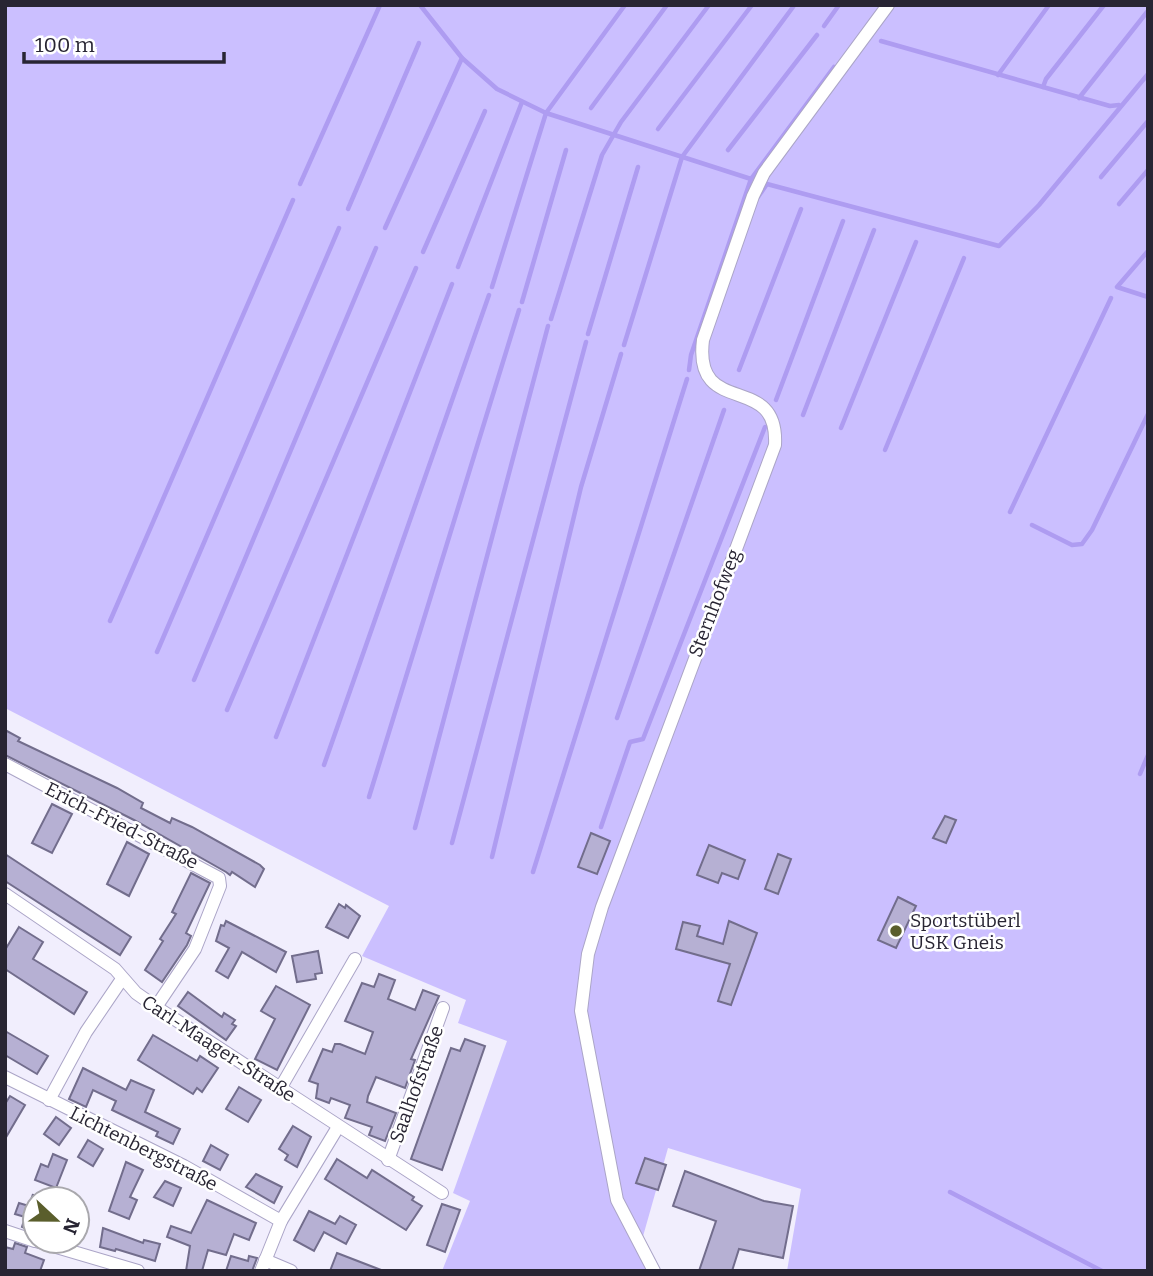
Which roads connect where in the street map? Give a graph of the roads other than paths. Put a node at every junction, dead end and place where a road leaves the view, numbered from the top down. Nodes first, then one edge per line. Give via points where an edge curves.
1 (888, 5) edge
2 (5, 764) edge
3 (5, 894) edge
4 (355, 959) dead end
5 (122, 979) junction
6 (156, 1007) junction
7 (443, 1008) dead end
8 (5, 1077) edge
9 (281, 1087) junction
10 (49, 1100) junction
11 (338, 1127) junction
12 (388, 1160) junction
13 (442, 1193) dead end
14 (281, 1221) junction
15 (84, 1255) edge
16 (263, 1266) edge
17 (138, 1271) edge
18 (291, 1271) edge
19 (654, 1271) edge

1 - 19 street, Sternhofweg via 764,173 703,341 700,359 704,375 718,388 768,410 776,425 775,444 602,907 582,985 581,1011 617,1200
2 - 6 street, Erich-Fried-Straße via 219,878 220,886 195,949
3 - 5 street, Carl-Maager-Straße via 115,969
4 - 9 street
5 - 6 street, Carl-Maager-Straße
5 - 10 street
6 - 9 street, Carl-Maager-Straße
7 - 12 street, Saalhofstraße
8 - 10 street, Lichtenbergstraße
9 - 11 street, Carl-Maager-Straße
10 - 14 street, Lichtenbergstraße via 184,1166
11 - 12 street, Carl-Maager-Straße
11 - 14 street
12 - 13 street, Carl-Maager-Straße
14 - 16 street
15 - 17 street
16 - 18 street

